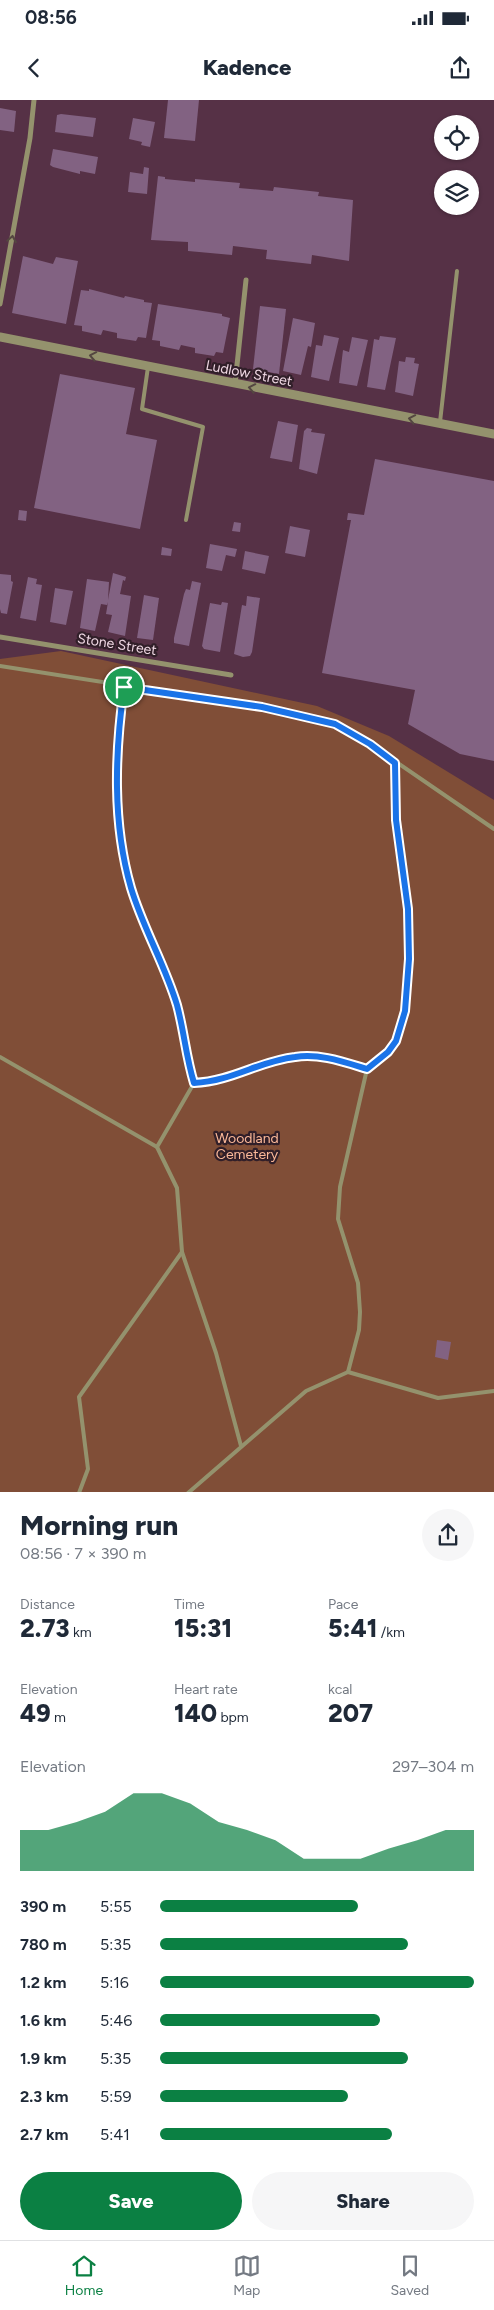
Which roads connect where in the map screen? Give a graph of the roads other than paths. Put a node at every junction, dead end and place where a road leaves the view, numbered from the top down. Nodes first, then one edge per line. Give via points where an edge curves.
1 (34, 100) edge
2 (457, 271) dead end
3 (246, 280) dead end
4 (0, 304) edge
5 (0, 337) edge
6 (148, 367) junction
7 (235, 385) junction
8 (440, 424) junction
9 (494, 434) edge
10 (186, 520) dead end
11 (0, 636) edge
12 (0, 666) edge
13 (231, 675) dead end
14 (124, 687) junction
15 (395, 763) junction
16 (494, 829) edge
17 (0, 1057) edge
18 (367, 1069) junction
19 (194, 1083) junction
20 (157, 1147) junction
21 (182, 1252) junction
22 (348, 1372) junction
23 (494, 1391) edge
24 (241, 1446) junction
25 (79, 1492) edge
26 (188, 1492) edge

4 -> 1 street
2 - 8 lane
3 - 7 street
6 -> 5 street, Ludlow Street
6 - 7 street, Ludlow Street
6 - 10 lane via 142,409 203,427
8 -> 7 street, Ludlow Street
8 - 9 street, Ludlow Street
11 - 13 street, Stone Street
12 - 14 lane
14 - 15 lane via 262,707 335,724
14 - 19 lane via 116,786 122,846 131,888 176,1003
15 - 16 lane
15 - 18 lane via 396,820 408,909 405,1011 396,1041
17 - 20 lane
18 - 19 lane via 328,1058 296,1056 237,1076
18 - 22 lane via 340,1187 338,1219 358,1283 360,1312 359,1330
19 - 20 lane
20 - 21 lane via 177,1188
21 - 24 lane via 216,1353
21 - 25 lane via 79,1397 88,1469
22 - 23 lane via 438,1398
22 - 24 lane via 306,1391
24 - 26 lane

